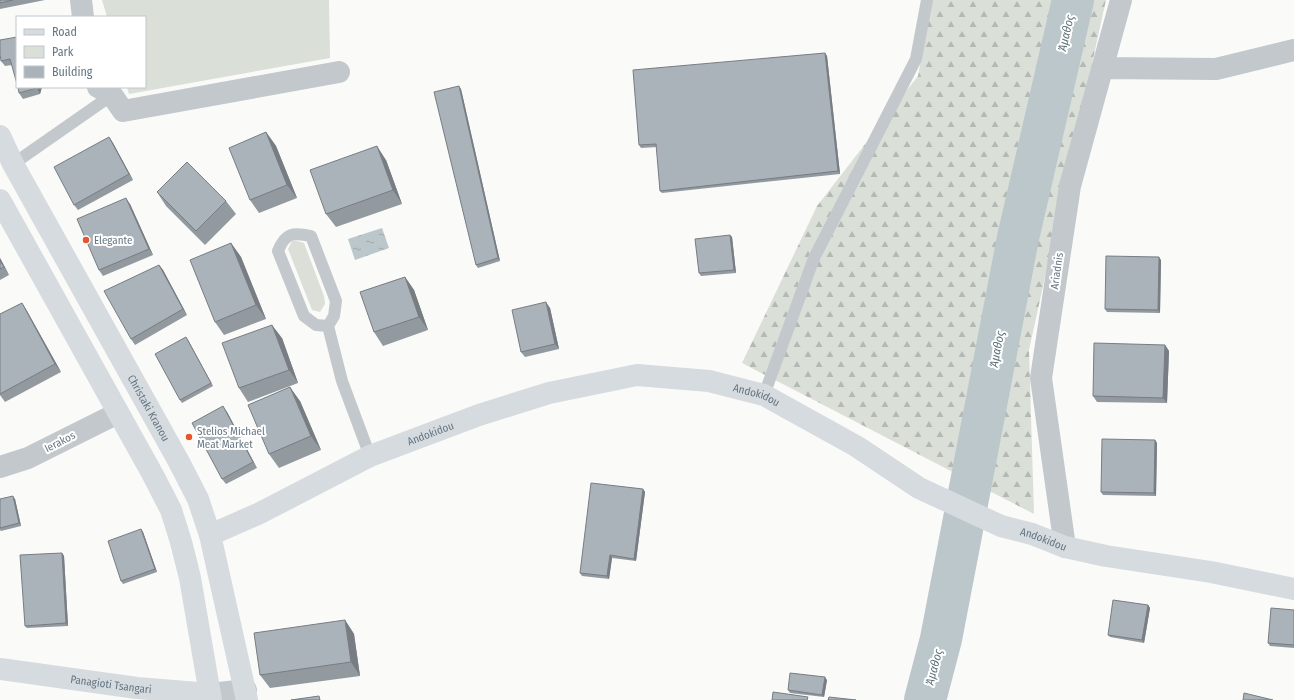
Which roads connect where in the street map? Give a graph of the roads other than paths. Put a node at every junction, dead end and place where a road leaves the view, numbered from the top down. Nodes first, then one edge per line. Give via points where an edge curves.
1 (81, 0) edge
2 (928, 0) edge
3 (1121, 0) edge
4 (83, 16) edge
5 (1294, 50) edge
6 (1102, 68) junction
7 (339, 72) dead end
8 (105, 91) edge
9 (0, 136) edge
10 (13, 164) junction
11 (0, 200) edge
12 (328, 326) junction
13 (764, 395) junction
14 (118, 413) junction
15 (370, 456) junction
16 (0, 467) edge
17 (210, 534) junction
18 (1065, 547) junction
19 (1294, 589) edge
20 (0, 669) edge
21 (246, 695) edge
22 (210, 697) edge

1 - 4 street
2 - 13 lane via 916,59 814,258
3 - 6 street, Ariadnis
5 - 6 street via 1216,69
6 - 18 street, Ariadnis via 1070,186 1041,378
7 - 8 street via 123,111
8 - 10 lane
9 - 10 street, Christaki Kranou
10 - 17 street, Christaki Kranou via 179,462 198,499
11 - 14 street
12 - 12 lane via 316,325 304,316 278,251 282,240 288,235 311,236 336,301 334,316
12 - 15 lane via 342,381
13 - 15 street, Andokidou via 710,381 637,376 549,393 479,415
13 - 18 street, Andokidou via 856,446 919,488 1000,526 1032,534
14 - 16 street, Ierakos via 28,458
14 - 22 street via 171,510 190,578
15 - 17 street, Andokidou via 260,514
17 - 21 street, Christaki Kranou
18 - 19 street, Andokidou
20 - 22 street, Panagioti Tsangari
21 - 22 street, Panagioti Tsangari

